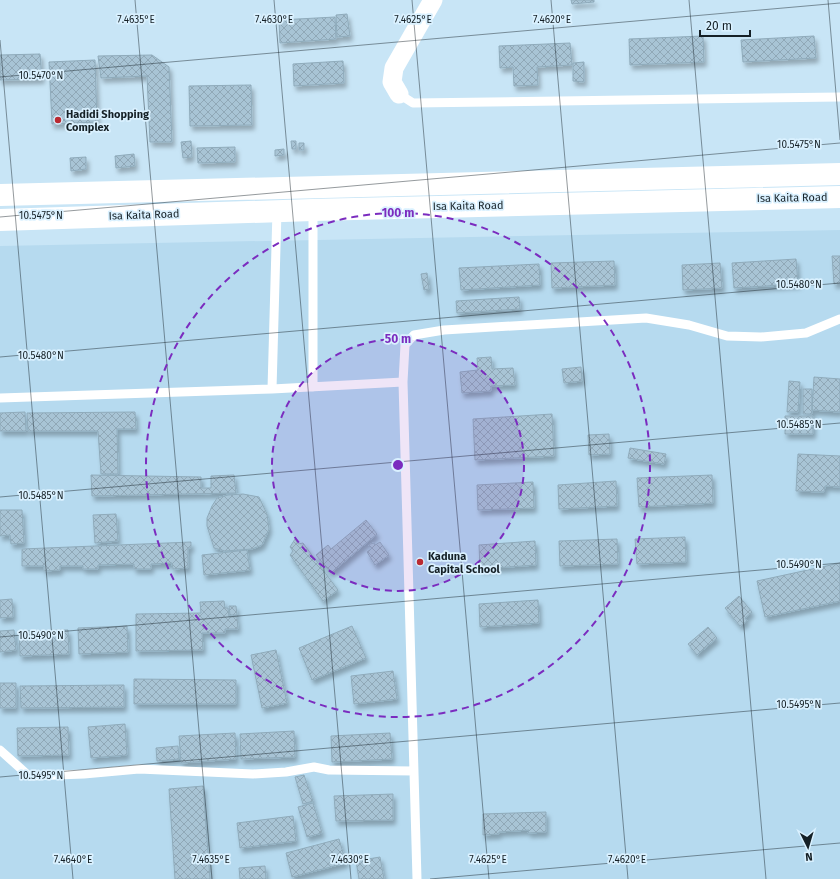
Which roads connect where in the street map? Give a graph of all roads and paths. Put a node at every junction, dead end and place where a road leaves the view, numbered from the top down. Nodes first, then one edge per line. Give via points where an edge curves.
1 (432, 0) edge
2 (399, 94) joint
3 (840, 97) edge
4 (840, 174) edge
5 (0, 196) edge
6 (840, 197) edge
7 (313, 210) junction
8 (277, 211) junction
9 (0, 220) edge
10 (840, 319) edge
11 (404, 382) junction
12 (313, 387) junction
13 (272, 389) junction
14 (0, 398) edge
15 (0, 750) edge
16 (414, 772) junction
17 (417, 879) edge

1 - 2 street via 394,68 392,82
2 - 3 lane via 413,103
4 - 5 main road, Isa Kaita Road
6 - 7 main road, Isa Kaita Road
7 - 8 main road, Isa Kaita Road
7 - 12 lane
8 - 9 main road, Isa Kaita Road
8 - 13 lane
10 - 11 lane via 806,333 761,337 727,336 689,325 646,318 444,330 414,335 405,345
11 - 12 lane
11 - 16 lane
12 - 13 lane
13 - 14 lane
15 - 16 lane via 30,776 139,769 253,774 314,767 329,770
16 - 17 lane

